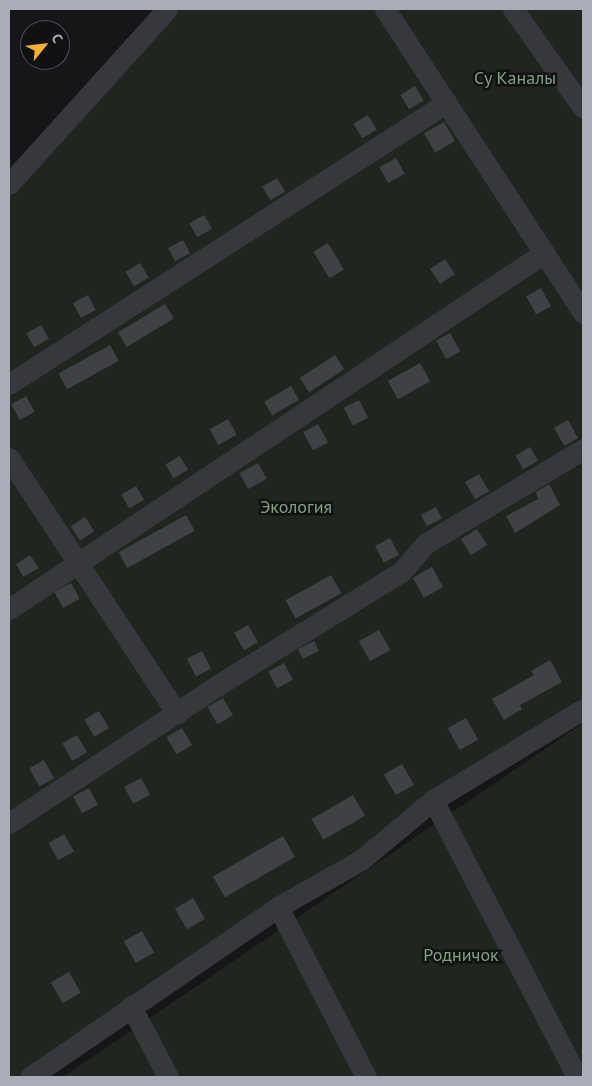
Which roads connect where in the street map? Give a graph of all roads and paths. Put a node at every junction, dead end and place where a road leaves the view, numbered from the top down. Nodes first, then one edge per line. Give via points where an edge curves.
1 (166, 9) edge
2 (385, 9) edge
3 (513, 9) edge
4 (446, 103) junction
5 (583, 108) edge
6 (9, 184) edge
7 (544, 253) junction
8 (583, 313) edge
9 (9, 384) edge
10 (583, 449) edge
11 (9, 458) edge
12 (79, 561) junction
13 (9, 609) edge
14 (583, 709) edge
15 (177, 714) junction
16 (433, 800) junction
17 (9, 823) edge
18 (278, 907) junction
19 (130, 1006) junction
20 (30, 1077) edge
21 (168, 1077) edge
22 (366, 1077) edge
23 (577, 1077) edge

1 - 6 street
2 - 4 street
3 - 5 street
4 - 7 street
4 - 9 street
7 - 8 street
7 - 12 street
10 - 15 street via 425,544 401,572
11 - 12 street
12 - 13 street
12 - 15 street
14 - 16 street
15 - 17 street
16 - 18 street via 361,860
16 - 23 street
18 - 19 street
18 - 22 street
19 - 20 street
19 - 21 street

